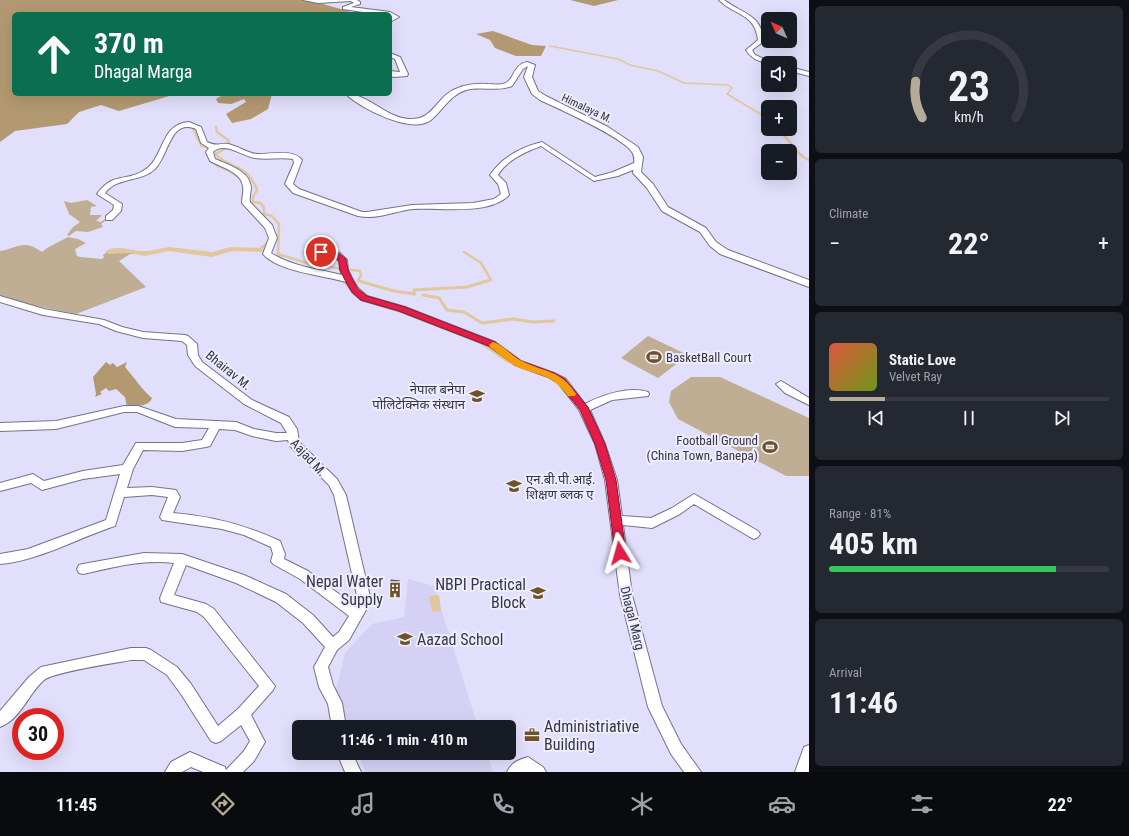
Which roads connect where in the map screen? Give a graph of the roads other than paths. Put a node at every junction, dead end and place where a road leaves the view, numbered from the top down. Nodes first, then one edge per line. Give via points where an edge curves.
1 (305, 0) edge
2 (352, 0) edge
3 (721, 0) edge
4 (374, 12) edge
5 (392, 56) edge
6 (761, 59) edge
7 (797, 71) edge
8 (392, 74) edge
9 (809, 74) edge
10 (353, 96) edge
11 (213, 148) junction
12 (637, 165) junction
13 (109, 218) dead end
14 (311, 250) dead end
15 (349, 280) junction
16 (809, 284) edge
17 (0, 299) edge
18 (781, 384) dead end
19 (644, 394) dead end
20 (809, 402) edge
21 (584, 409) junction
22 (216, 425) junction
23 (0, 428) edge
24 (294, 443) junction
25 (127, 469) junction
26 (0, 487) edge
27 (120, 493) junction
28 (615, 520) junction
29 (754, 534) dead end
30 (0, 559) edge
31 (182, 559) junction
32 (83, 569) dead end
33 (356, 614) junction
34 (332, 646) junction
35 (243, 714) junction
36 (0, 720) edge
37 (338, 720) edge
38 (809, 752) edge
39 (346, 760) edge
40 (173, 772) edge
41 (220, 772) edge
42 (233, 772) edge
43 (353, 772) edge
44 (515, 772) edge
45 (538, 772) edge
46 (693, 772) edge
47 (803, 772) edge

1 - 2 street
2 - 4 street via 358,3 345,8
3 - 6 street via 727,6 754,19 758,24 761,41 749,50 753,56
5 - 8 street via 398,58 404,74
7 - 9 street
10 - 12 street, Himalaya M. via 399,122 423,120 452,93 469,87 505,85 512,81 519,68 529,64 533,66 528,77 538,95 612,132 631,145 638,152
11 - 12 street via 226,146 254,156 295,157 298,164 290,174 289,184 296,191 369,215 413,207 452,208 499,201 505,196 502,183 494,175 498,167 529,148 542,144 594,179
11 - 13 street via 204,142 200,128 193,124 181,125 172,131 162,156 153,168 137,177 113,180 103,190 101,194 118,204 118,211
11 - 15 street via 209,152 212,160 244,178 247,187 246,203 269,227 273,238 267,254 275,260
12 - 16 street, Himalaya M. via 637,173 650,186 665,209 703,230 718,249
14 - 15 street, Dhagal Marg via 337,255 343,260
15 - 21 street, Dhagal Marg via 364,298 464,332 492,344 518,363 562,381
17 - 24 street, Bhairav M. via 18,306 101,322 154,337 185,338 192,344 193,355 198,364 248,402 284,420 292,429
18 - 20 street
19 - 21 street via 597,400
21 - 28 street, Dhagal Marg via 600,444 611,480
22 - 23 street, Aajad M. via 175,423 138,408 56,425
22 - 24 street, Aajad M. via 236,426 276,437 292,436
22 - 25 street via 206,443 199,446 140,446
24 - 33 street, Aajad M. via 333,482 340,495 365,601
25 - 26 street via 83,475 42,486 33,478
25 - 27 street
27 - 30 street via 111,523 24,556
27 - 33 street via 172,493 174,497 166,517 212,521 250,532 276,544 277,561 304,575
28 - 29 street via 652,523 694,498
28 - 46 street, Dhagal Marg via 626,596 655,707 676,749
31 - 32 street via 166,556 126,559
31 - 34 street via 226,574 281,598 308,619
31 - 35 street via 166,598 201,608 209,613 268,686
33 - 34 street, Aajad M. via 344,636
34 - 37 street, Aajad M. via 322,667 326,687 335,703
35 - 36 street via 216,736 172,671 146,654 131,654 46,671 36,676 20,700
35 - 42 street via 258,742 249,756
38 - 47 street
39 - 43 street
40 - 41 street via 176,767 190,759
44 - 45 street via 528,764

